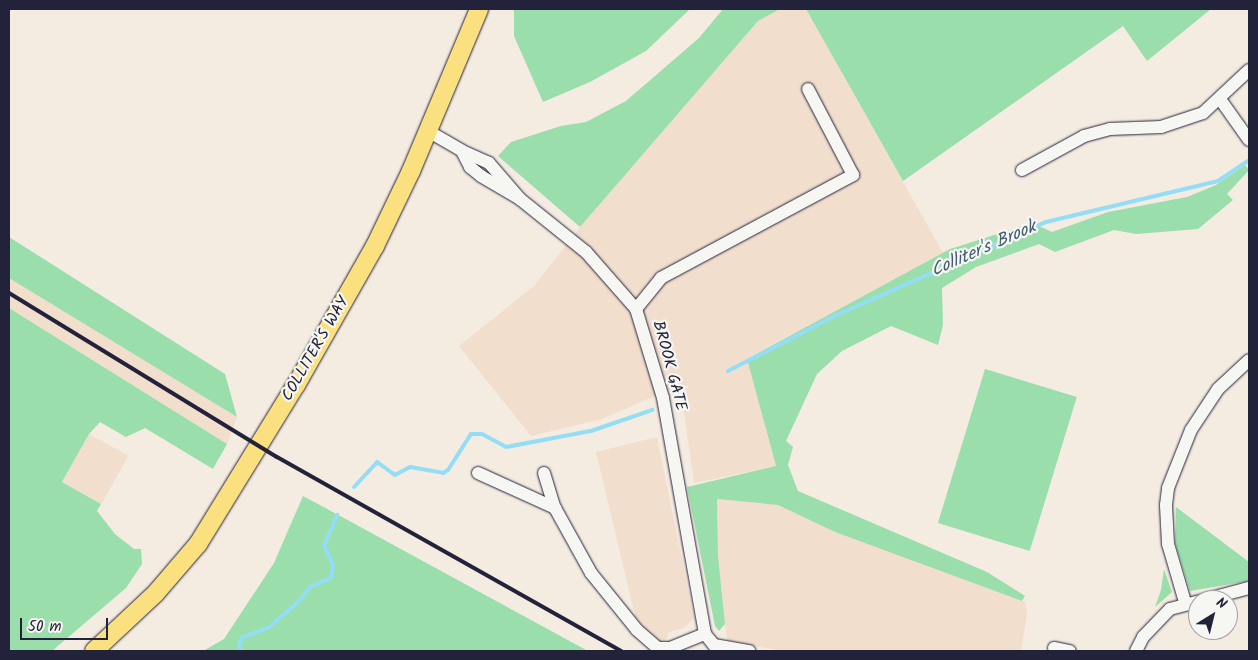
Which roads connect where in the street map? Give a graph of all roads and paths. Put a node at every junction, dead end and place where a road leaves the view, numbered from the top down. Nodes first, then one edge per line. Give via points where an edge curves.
1 (479, 9) edge
2 (1249, 70) edge
3 (808, 89) dead end
4 (1220, 99) junction
5 (428, 131) junction
6 (1249, 140) edge
7 (1022, 170) dead end
8 (636, 309) junction
9 (1249, 360) edge
10 (478, 473) dead end
11 (544, 473) dead end
12 (555, 508) junction
13 (1249, 588) edge
14 (1185, 602) junction
15 (705, 634) junction
16 (1054, 648) dead end
17 (94, 651) edge
18 (749, 651) edge
19 (1070, 651) edge
20 (1136, 651) edge

1 - 5 highway, COLLITER'S WAY
2 - 4 street
3 - 8 street, BROOK GATE via 853,175 662,278
4 - 6 street
4 - 7 street via 1203,113 1161,127 1110,129 1084,136
5 - 8 street via 462,151 470,167 520,199 586,252
5 - 17 highway, COLLITER'S WAY via 375,246 198,544 155,594
8 - 15 street, BROOK GATE via 664,398
9 - 14 street via 1218,389 1191,430 1168,488 1168,544
10 - 12 street
11 - 12 street
12 - 15 street via 595,579 637,630 658,648 670,648
13 - 14 street
14 - 20 street via 1170,609 1153,624
15 - 18 street via 714,645
16 - 19 street

